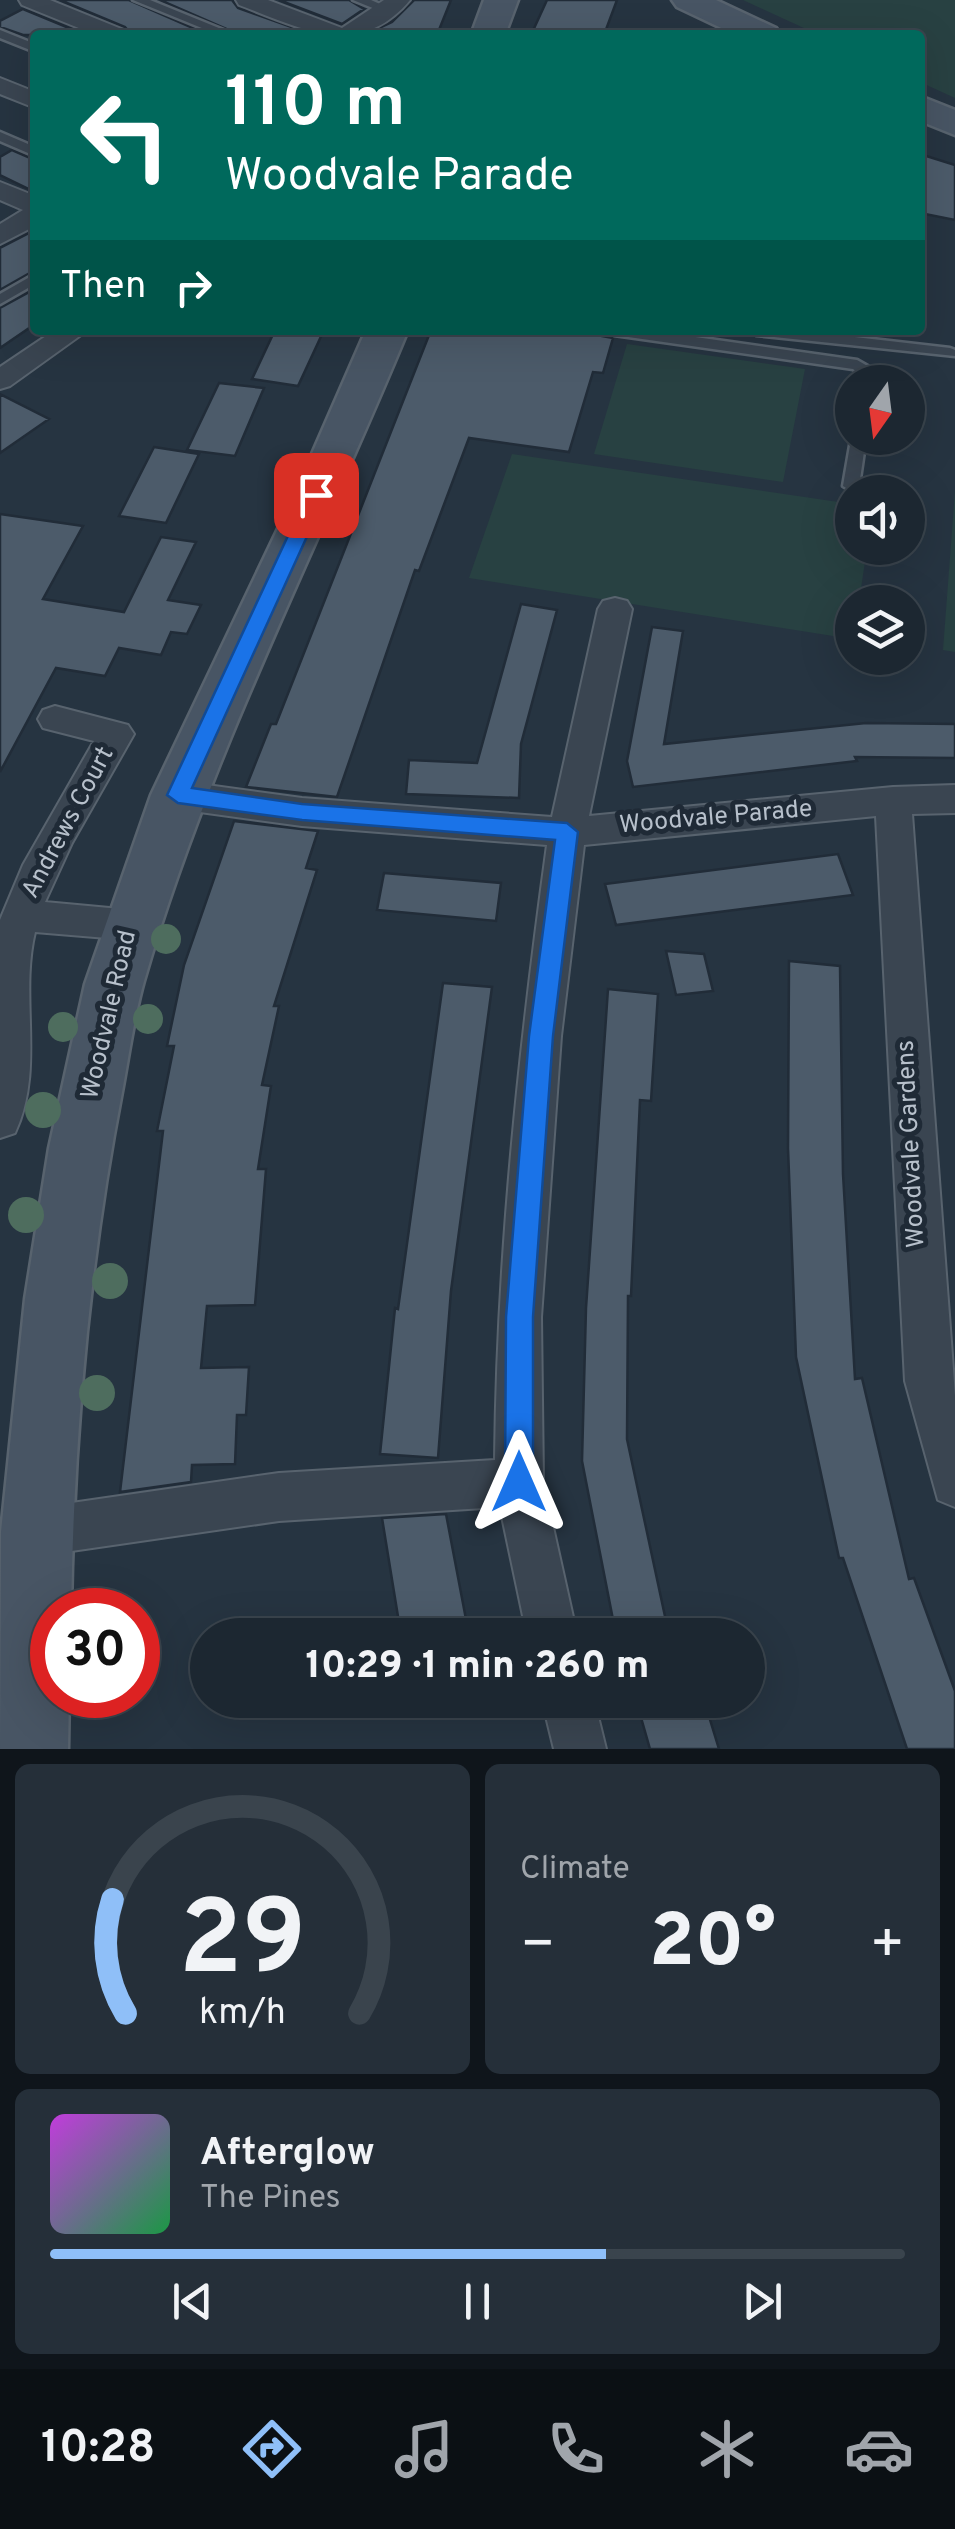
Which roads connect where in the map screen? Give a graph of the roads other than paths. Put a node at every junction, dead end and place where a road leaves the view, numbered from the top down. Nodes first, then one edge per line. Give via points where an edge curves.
1 (139, 0) edge
2 (247, 0) edge
3 (359, 0) edge
4 (501, 0) edge
5 (689, 0) edge
6 (20, 2) edge
7 (392, 5) edge
8 (101, 30) edge
9 (217, 30) edge
10 (326, 30) edge
11 (354, 30) edge
12 (490, 30) edge
13 (753, 30) edge
14 (0, 34) edge
15 (30, 46) edge
16 (0, 86) edge
17 (30, 98) edge
18 (925, 110) edge
19 (955, 124) edge
20 (0, 136) edge
21 (30, 150) edge
22 (0, 190) edge
23 (30, 204) edge
24 (30, 217) edge
25 (0, 236) edge
26 (30, 281) edge
27 (0, 300) edge
28 (67, 335) edge
29 (385, 335) edge
30 (649, 335) edge
31 (798, 335) edge
32 (950, 353) dead end
33 (857, 365) edge
34 (0, 380) edge
35 (614, 610) dead end
36 (55, 718) dead end
37 (178, 795) junction
38 (955, 799) edge
39 (893, 801) junction
40 (567, 832) junction
41 (21, 915) junction
42 (131, 925) junction
43 (0, 1120) edge
44 (519, 1482) junction
45 (955, 1483) edge
46 (37, 1532) junction
47 (548, 1618) edge
48 (572, 1718) edge
49 (30, 1749) edge
50 (580, 1749) edge

1 - 9 lane
2 - 10 street
3 - 7 lane
4 - 12 main road
5 - 13 main road
6 - 8 street
7 - 11 street
14 - 15 lane
16 - 17 street
18 - 19 main road
20 - 21 lane
22 - 23 street
24 - 25 street
26 - 27 lane
28 - 34 street
29 - 37 main road, Woodvale Road
30 - 33 lane
31 - 32 lane
35 - 40 street
36 - 41 street, Andrews Court via 116,734
37 - 40 street, Woodvale Parade via 302,812
37 - 42 main road, Woodvale Road
38 - 39 street, Woodvale Parade
39 - 40 street, Woodvale Parade
39 - 45 street, Woodvale Gardens via 928,1381
40 - 44 street via 541,1036 522,1280
41 - 42 street, Andrews Court
41 - 43 street, Andrews Court via 12,946
42 - 46 main road, Woodvale Road via 80,1148 58,1299
44 - 46 street via 279,1497
44 - 47 street
46 - 49 main road, Woodvale Road
48 - 50 street

